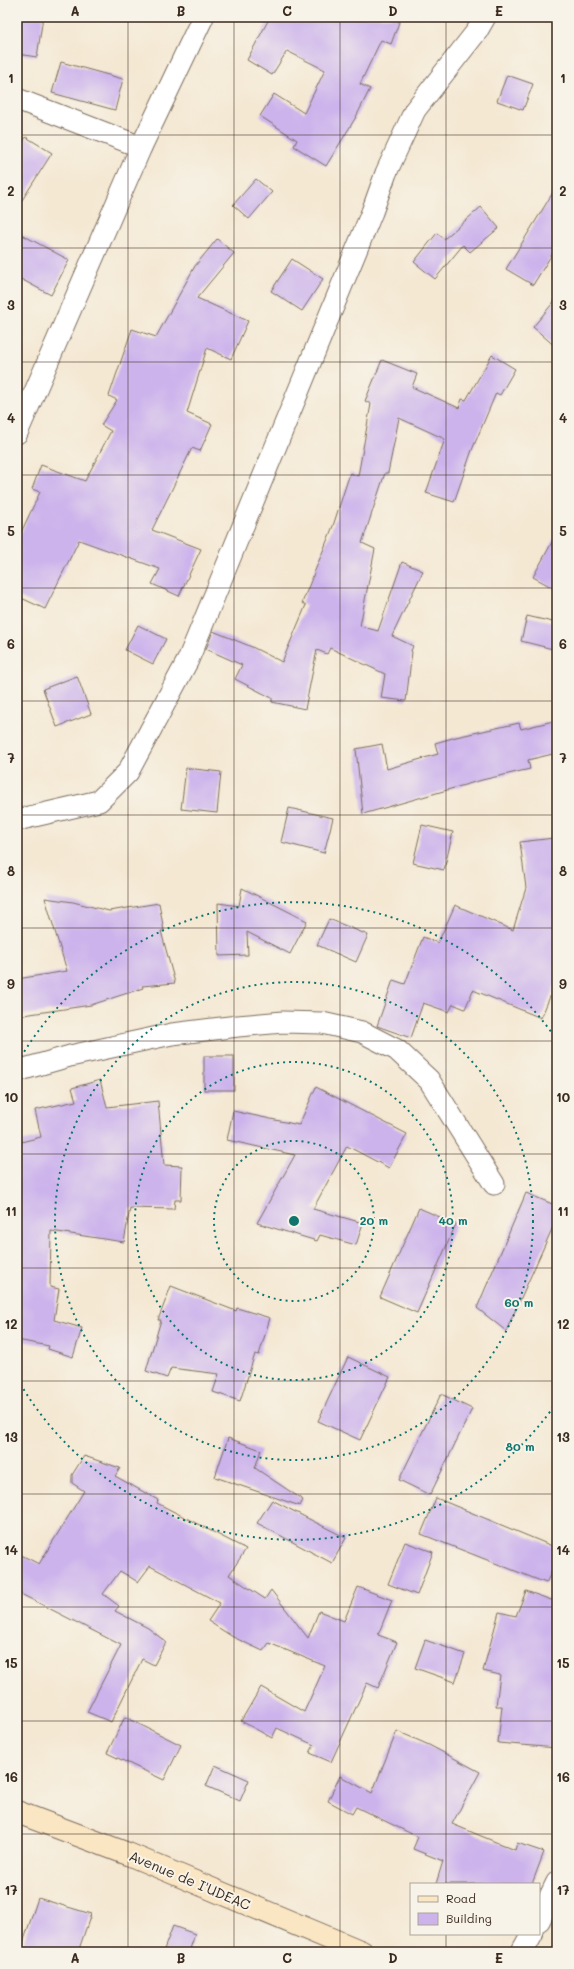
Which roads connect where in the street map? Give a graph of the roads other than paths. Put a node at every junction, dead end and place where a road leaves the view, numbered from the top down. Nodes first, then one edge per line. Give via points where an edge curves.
1 (203, 17) edge
2 (485, 17) edge
3 (17, 99) edge
4 (141, 146) junction
5 (17, 433) edge
6 (17, 820) edge
7 (17, 1071) edge
8 (494, 1184) dead end
9 (17, 1812) edge
10 (557, 1883) edge
11 (540, 1918) edge
12 (531, 1935) edge
13 (362, 1952) edge
14 (522, 1952) edge

1 - 4 street
2 - 6 street via 477,31 415,110 386,173 188,660 128,772 99,801
3 - 4 street
4 - 5 street
7 - 8 street via 70,1056 164,1036 238,1026 283,1022 322,1023 362,1032 397,1050 429,1080
9 - 13 main road, Avenue de I'UDEAC via 128,1854
10 - 11 street
12 - 14 street

